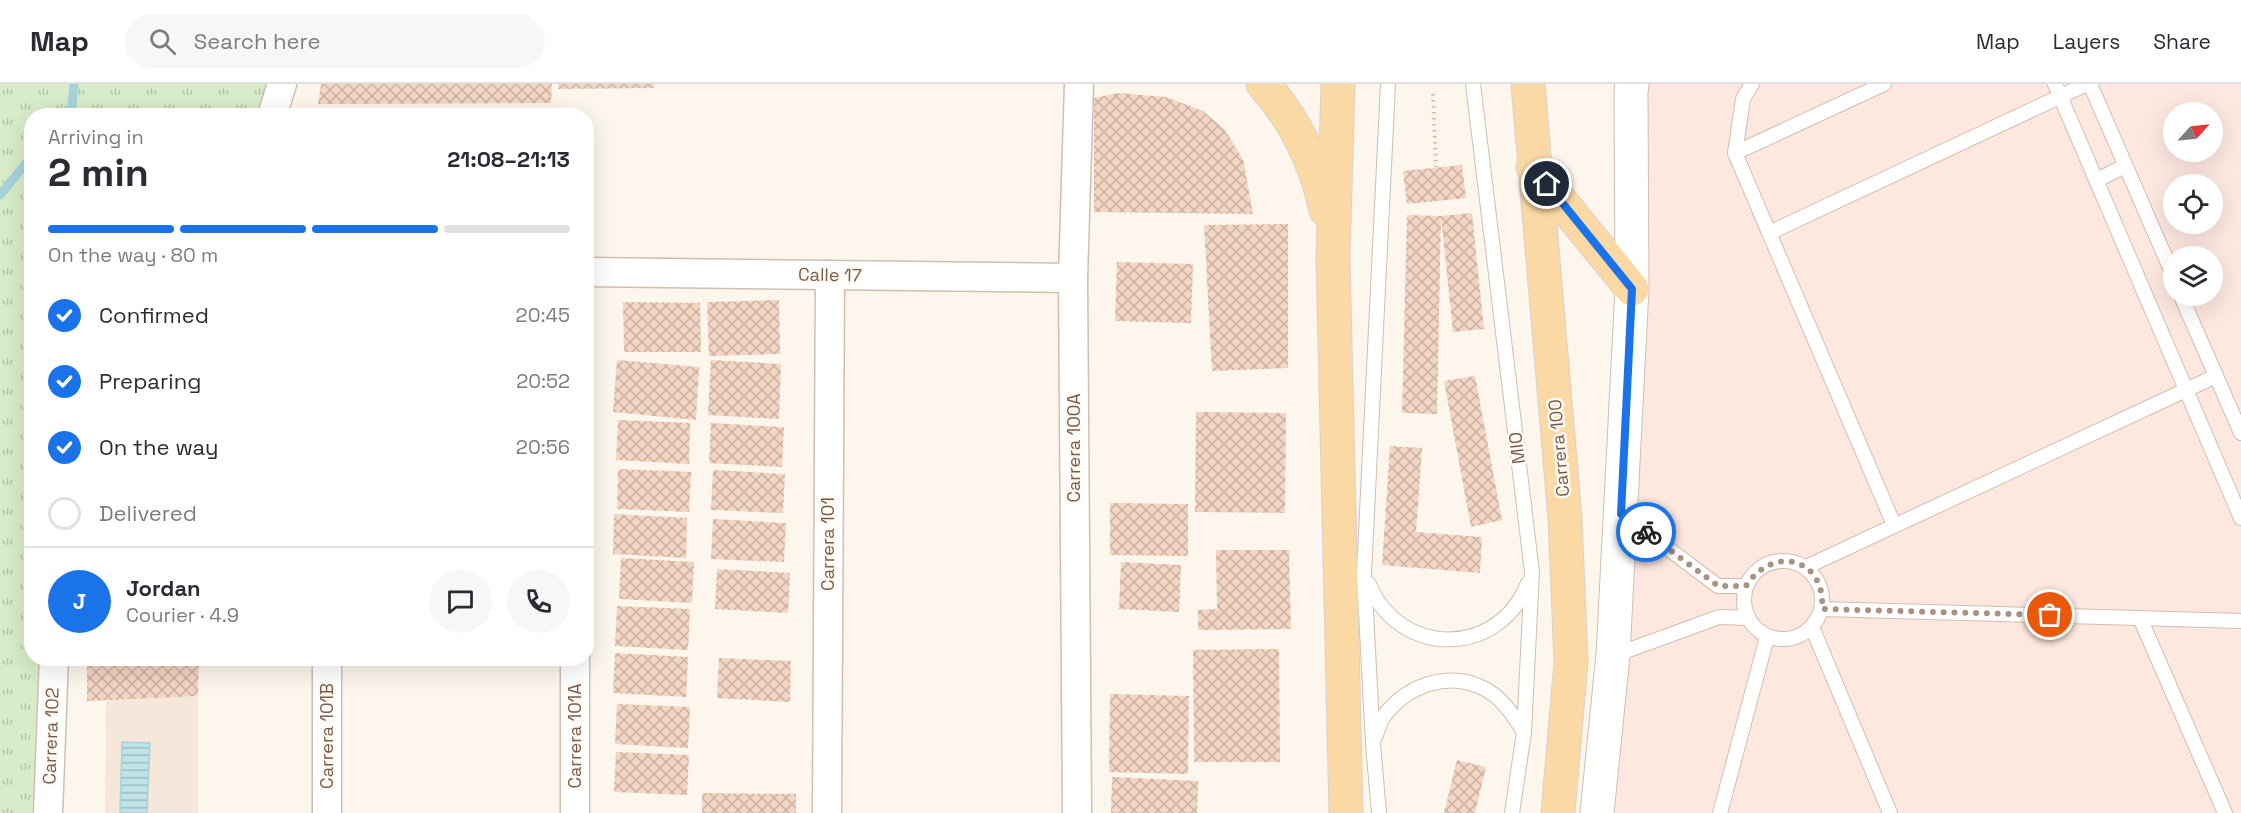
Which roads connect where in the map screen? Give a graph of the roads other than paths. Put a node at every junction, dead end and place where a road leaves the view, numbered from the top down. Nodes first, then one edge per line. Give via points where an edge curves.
1 (282, 84) edge
2 (1079, 84) edge
3 (1263, 84) edge
4 (1338, 84) edge
5 (1388, 84) edge
6 (1473, 84) edge
7 (1527, 84) edge
8 (1632, 84) edge
9 (1752, 84) edge
10 (1884, 84) edge
11 (2088, 84) edge
12 (2058, 91) edge
13 (274, 108) edge
14 (1735, 153) junction
15 (2125, 166) junction
16 (1533, 167) junction
17 (2097, 180) junction
18 (1769, 233) junction
19 (2163, 252) edge
20 (1333, 258) junction
21 (594, 272) edge
22 (830, 275) junction
23 (1073, 278) junction
24 (1632, 289) junction
25 (2185, 306) edge
26 (2216, 376) junction
27 (2186, 390) junction
28 (2241, 433) edge
29 (1621, 514) junction
30 (2241, 518) edge
31 (1894, 525) junction
32 (1806, 567) junction
33 (1532, 572) junction
34 (1365, 574) junction
35 (1746, 586) junction
36 (1822, 609) junction
37 (1748, 618) junction
38 (2140, 618) junction
39 (2241, 621) edge
40 (1812, 627) junction
41 (1767, 637) junction
42 (1613, 655) junction
43 (54, 666) edge
44 (327, 666) edge
45 (575, 666) edge
46 (1524, 732) junction
47 (1373, 744) junction
48 (1721, 812) edge
49 (48, 813) edge
50 (327, 813) edge
51 (575, 813) edge
52 (827, 813) edge
53 (1077, 813) edge
54 (1346, 813) edge
55 (1379, 813) edge
56 (1512, 813) edge
57 (1558, 813) edge
58 (1597, 813) edge
59 (1890, 813) edge
60 (2225, 813) edge

1 - 13 street
2 - 23 street, Carrera 100A
3 - 20 main road via 1291,121 1310,158 1323,196
4 - 20 main road
5 - 34 lane
6 - 33 lane, MIO
7 - 16 main road, Carrera 100
8 - 24 street
9 - 14 lane via 1743,99
10 - 14 lane
11 - 12 lane
11 - 15 lane
12 - 17 lane
12 - 18 lane
14 - 18 lane
15 - 17 lane
15 - 19 lane
16 - 24 main road
16 - 57 main road, Carrera 100 via 1565,518 1571,662
17 - 27 lane
18 - 31 lane
20 - 54 main road
21 - 22 street, Calle 17
22 - 23 street, Calle 17
22 - 52 street, Carrera 101
23 - 53 street, Carrera 100A
24 - 29 street
25 - 26 lane
26 - 27 lane
26 - 28 lane
27 - 30 lane
27 - 31 lane
29 - 35 lane via 1718,586
29 - 42 street
31 - 32 lane
32 - 35 lane via 1779,561 1754,574
32 - 36 lane via 1821,588
33 - 34 lane via 1522,598 1505,619 1482,633 1456,640 1431,639 1388,616 1374,597
33 - 46 lane, MIO
34 - 47 lane
35 - 37 lane via 1744,607
36 - 38 lane
36 - 40 lane
37 - 41 lane
37 - 42 lane via 1719,617
38 - 39 lane
38 - 60 lane
40 - 41 lane via 1783,640
40 - 59 lane
41 - 48 lane
42 - 58 street
43 - 49 street, Carrera 102
44 - 50 street, Carrera 101B
45 - 51 street, Carrera 101A
46 - 47 lane via 1508,706 1484,688 1455,681 1426,684 1402,697 1383,717
46 - 56 lane, MIO
47 - 55 lane

